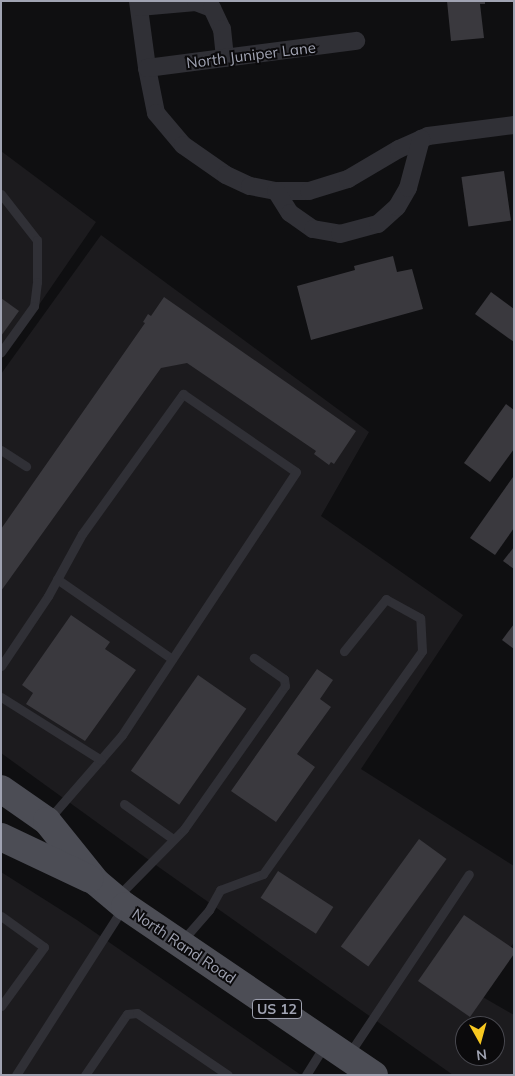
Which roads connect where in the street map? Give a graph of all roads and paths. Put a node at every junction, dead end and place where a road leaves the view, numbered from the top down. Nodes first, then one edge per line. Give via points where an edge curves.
1 (138, 4) edge
2 (356, 42) dead end
3 (225, 58) junction
4 (147, 68) junction
5 (514, 125) edge
6 (421, 140) junction
7 (276, 191) junction
8 (1, 194) edge
9 (1, 352) edge
10 (1, 450) edge
11 (26, 466) dead end
12 (57, 580) junction
13 (344, 651) dead end
14 (254, 658) dead end
15 (172, 659) junction
16 (1, 666) edge
17 (1, 697) edge
18 (100, 760) junction
19 (1, 789) edge
20 (124, 804) dead end
21 (48, 821) junction
22 (1, 836) edge
23 (173, 839) junction
24 (469, 874) dead end
25 (112, 895) junction
26 (1, 916) edge
27 (180, 943) junction
28 (1, 1006) edge
29 (337, 1050) junction
30 (16, 1075) edge
31 (85, 1075) edge
32 (228, 1075) edge
33 (306, 1075) edge
34 (374, 1075) edge

1 - 3 street via 179,1 196,2 212,8 222,29
1 - 4 street
2 - 3 street, North Juniper Lane
3 - 4 street, North Juniper Lane
4 - 7 street via 156,113 183,145 226,175 250,186
5 - 6 street via 459,131
6 - 7 street via 348,179 309,191
6 - 7 street via 408,188 397,207 378,224 340,234 313,229 290,213
8 - 9 lane via 37,240 37,282 34,306
10 - 11 lane
12 - 15 lane
12 - 15 lane via 82,534 183,394 296,472
12 - 16 lane
13 - 27 lane via 386,599 420,618 422,651 263,874 220,890 209,910
14 - 23 lane via 284,679 285,686
15 - 18 lane via 122,735
17 - 18 lane
18 - 21 lane
19 - 21 main road, US 12
20 - 23 lane
21 - 25 main road, US 12
22 - 25 main road, US 12
23 - 25 lane
24 - 29 lane
25 - 27 main road, North Rand Road / US 12
25 - 30 lane
26 - 28 lane via 44,947
27 - 29 main road, North Rand Road / US 12
29 - 33 lane
29 - 34 main road, North Rand Road / US 12
31 - 32 lane via 127,1014 138,1013

